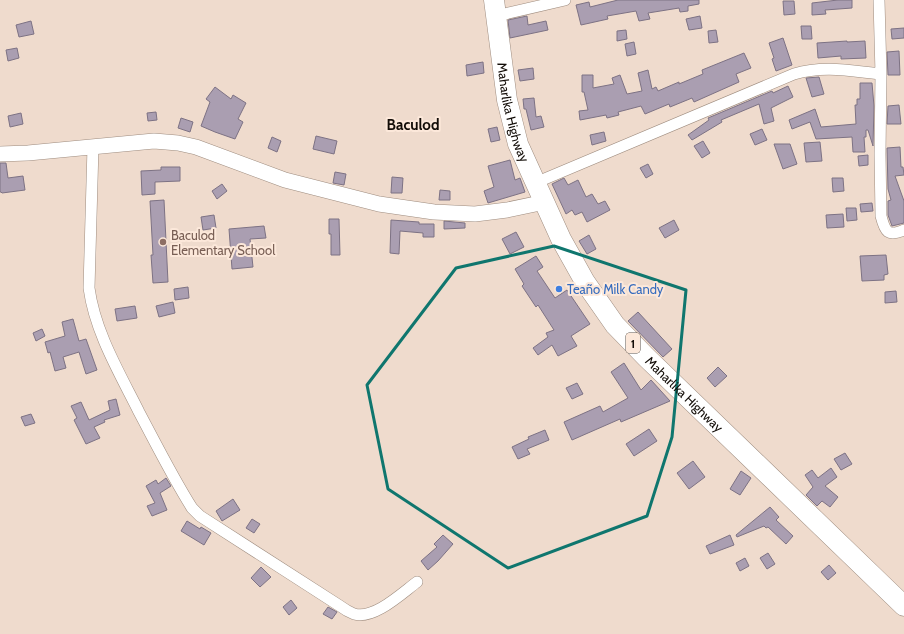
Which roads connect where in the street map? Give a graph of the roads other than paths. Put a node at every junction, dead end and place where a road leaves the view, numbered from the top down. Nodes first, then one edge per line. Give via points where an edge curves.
1 (565, 0) edge
2 (879, 0) edge
3 (495, 8) edge
4 (881, 74) junction
5 (93, 147) junction
6 (0, 154) edge
7 (535, 183) junction
8 (545, 202) junction
9 (904, 230) edge
10 (417, 582) dead end
11 (904, 606) edge

1 - 3 street
2 - 4 street
3 - 7 highway, Maharlika Highway / 1 via 507,100 518,144
4 - 7 street via 819,69 794,74
4 - 9 street via 881,216 884,226 891,234
5 - 6 street
5 - 8 street via 154,141 178,144 285,180 379,204 434,212 475,214
5 - 10 street via 89,288 91,305 97,325 121,377 192,508 200,516 354,614 371,613 388,604
7 - 8 highway, Maharlika Highway / 1
8 - 11 highway, Maharlika Highway / 1 via 585,282 615,325

